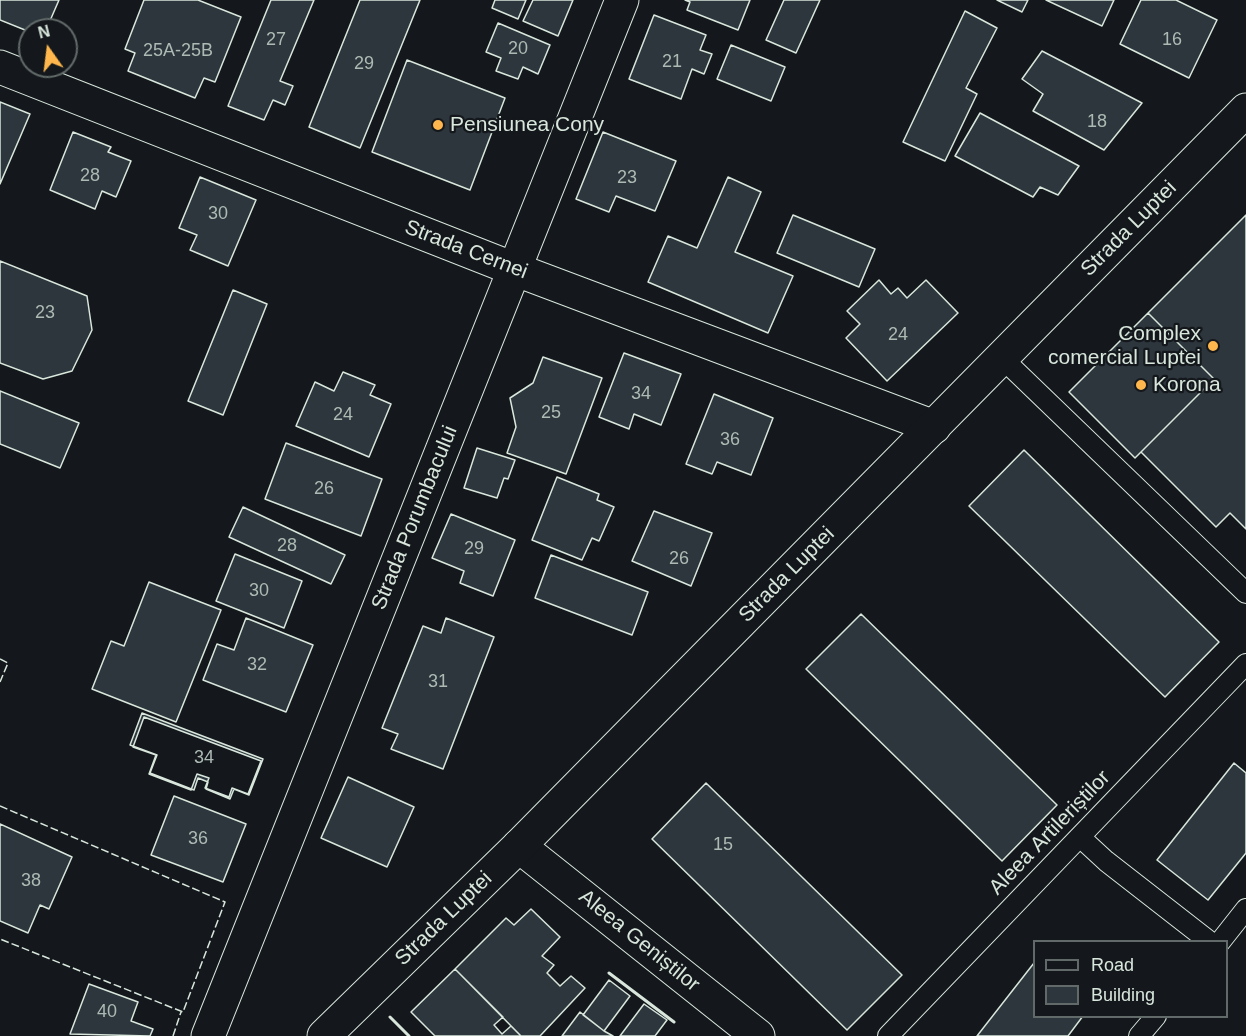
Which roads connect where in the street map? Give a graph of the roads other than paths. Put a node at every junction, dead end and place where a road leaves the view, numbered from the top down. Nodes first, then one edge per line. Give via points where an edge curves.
1 (622, 0) edge
2 (0, 67) edge
3 (1246, 110) edge
4 (514, 269) junction
5 (1002, 358) junction
6 (934, 427) junction
7 (1246, 593) edge
8 (1246, 664) edge
9 (1080, 837) junction
10 (519, 846) junction
11 (1246, 909) edge
12 (1207, 940) edge
13 (1222, 940) edge
14 (1155, 1018) edge
15 (208, 1036) edge
16 (324, 1036) edge
17 (758, 1036) edge
18 (888, 1036) edge
19 (1139, 1036) edge

1 - 4 street, Strada Porumbacului
2 - 4 street, Strada Cernei
3 - 5 street, Strada Luptei
4 - 6 street, Strada Cernei
4 - 15 street, Strada Porumbacului
5 - 6 street, Strada Luptei
5 - 7 lane
6 - 10 street, Strada Luptei
8 - 9 lane, Aleea Artileriștilor
9 - 12 lane
9 - 18 lane, Aleea Artileriștilor
10 - 16 street, Strada Luptei
10 - 17 street, Aleea Geniștilor
11 - 13 lane
14 - 19 lane

